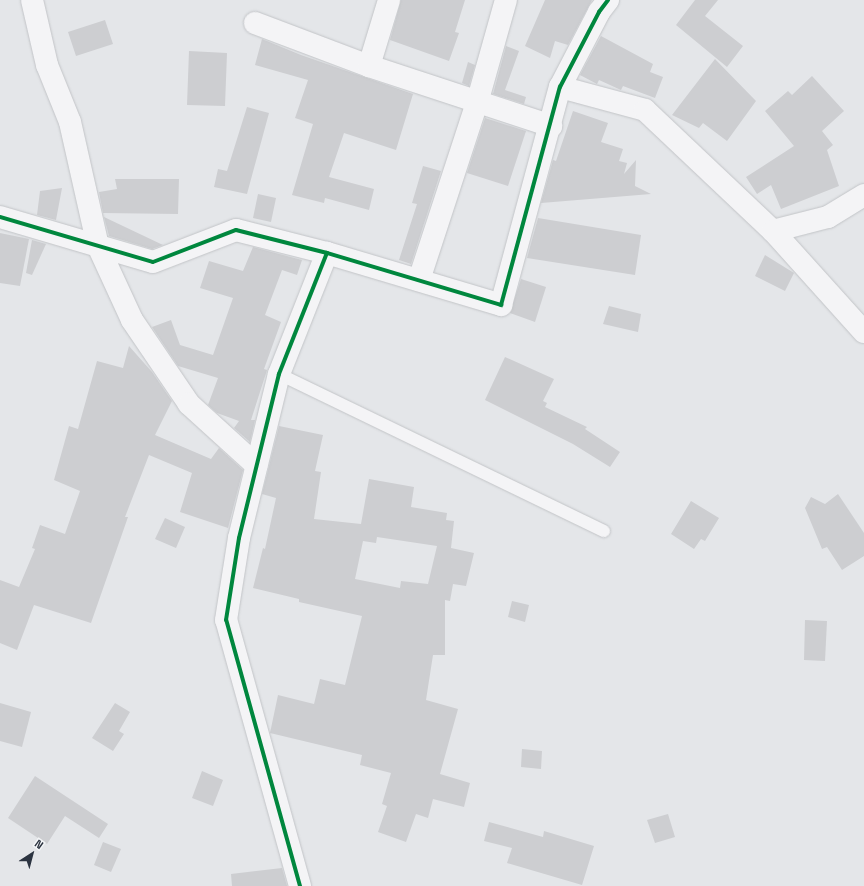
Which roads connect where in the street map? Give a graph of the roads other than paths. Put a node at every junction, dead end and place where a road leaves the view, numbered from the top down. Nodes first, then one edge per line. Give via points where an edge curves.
1 (32, 0) edge
2 (389, 0) edge
3 (506, 0) edge
4 (608, 0) edge
5 (255, 23) dead end
6 (369, 66) junction
7 (560, 87) junction
8 (478, 103) junction
9 (551, 126) junction
10 (864, 195) edge
11 (0, 217) edge
12 (773, 231) junction
13 (98, 246) junction
14 (327, 252) junction
15 (419, 280) junction
16 (864, 332) edge
17 (279, 374) junction
18 (256, 465) junction
19 (604, 531) dead end
20 (300, 886) edge

1 - 13 street via 47,65 70,122
2 - 6 street
3 - 8 street
4 - 7 street via 599,12
5 - 6 street
6 - 8 street
7 - 9 street
7 - 12 street via 646,110
8 - 9 street
8 - 15 street
9 - 15 street via 501,305
10 - 12 street via 828,217
11 - 13 street
12 - 16 street
13 - 14 street via 153,262 236,230
13 - 18 street via 132,320 189,404
14 - 15 street
14 - 17 street
17 - 18 street
17 - 19 lane
18 - 20 street via 239,538 226,620

